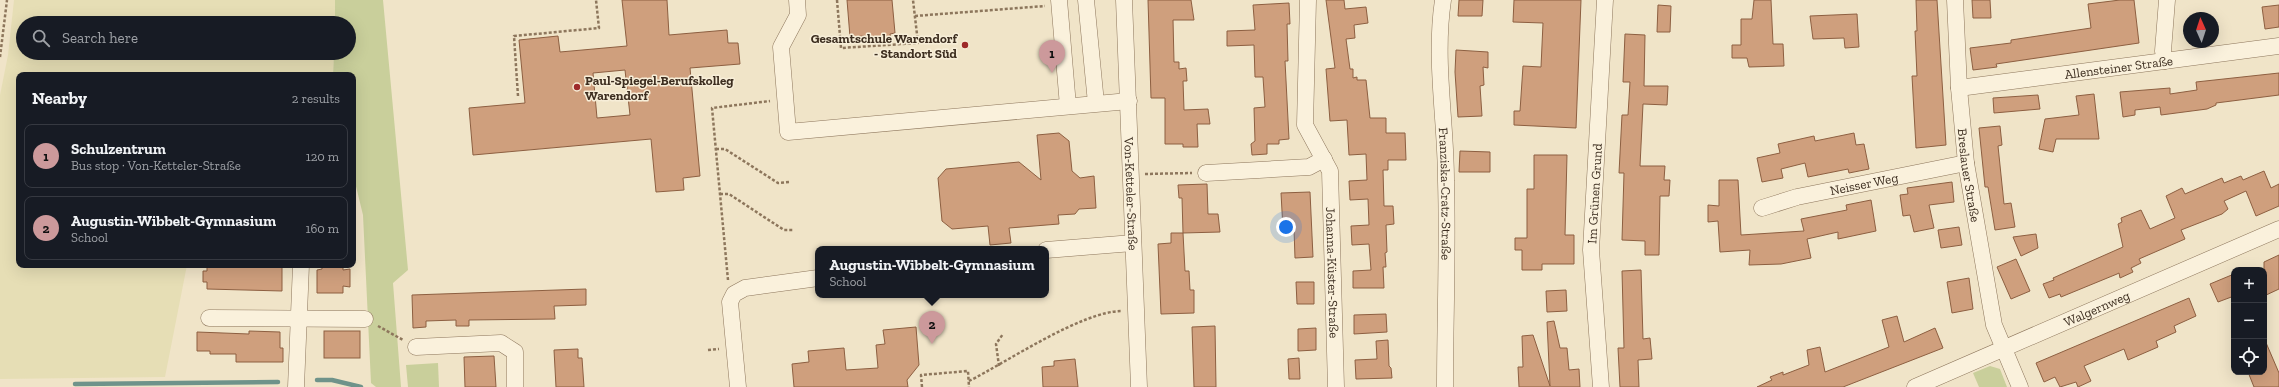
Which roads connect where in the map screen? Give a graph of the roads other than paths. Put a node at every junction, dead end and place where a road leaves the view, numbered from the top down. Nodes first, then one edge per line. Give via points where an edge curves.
1 (797, 0) edge
2 (1086, 0) edge
3 (1124, 0) edge
4 (1308, 0) edge
5 (1443, 0) edge
6 (1605, 0) edge
7 (1955, 0) edge
8 (2168, 0) edge
9 (1059, 2) edge
10 (2279, 46) edge
11 (2165, 61) junction
12 (1959, 88) junction
13 (1129, 102) junction
14 (1096, 104) junction
15 (1068, 106) junction
16 (1324, 158) junction
17 (1966, 163) junction
18 (1206, 173) road end
19 (1762, 208) dead end
20 (2279, 229) edge
21 (1133, 243) junction
22 (1049, 250) edge
23 (301, 268) edge
24 (815, 278) edge
25 (209, 318) dead end
26 (299, 318) junction
27 (365, 319) road end
28 (416, 347) road end
29 (2004, 348) junction
30 (296, 387) edge
31 (515, 387) edge
32 (738, 387) edge
33 (1139, 387) edge
34 (1336, 387) edge
35 (1445, 387) edge
36 (1601, 387) edge
37 (1915, 387) edge
38 (2020, 387) edge

1 - 15 street via 798,15 781,47 788,132
2 - 14 street
3 - 13 street, Von-Ketteler-Straße
4 - 16 street, Johanna-Küster-Straße via 1305,125
5 - 35 street, Franziska-Cratz-Straße via 1440,64 1446,180
6 - 36 street, Im Grünen Grund via 1592,250
7 - 12 street, Breslauer Straße
8 - 11 street via 2163,51
9 - 15 street
10 - 11 street, Allensteiner Straße
11 - 12 street, Allensteiner Straße
12 - 17 street, Breslauer Straße
13 - 14 street
13 - 21 street, Von-Ketteler-Straße
14 - 15 street
16 - 18 street via 1309,167
16 - 34 street, Johanna-Küster-Straße via 1330,171
17 - 19 street, Neisser Weg via 1797,197
17 - 29 street, Breslauer Straße via 1994,325
20 - 29 street, Walgernweg
21 - 22 street
21 - 33 street, Von-Ketteler-Straße
23 - 26 street
24 - 32 street via 745,288 734,294 730,302
25 - 26 street
26 - 27 street
26 - 30 street
28 - 31 street via 501,343 515,352
29 - 37 street, Walgernweg
29 - 38 street, Breslauer Straße

